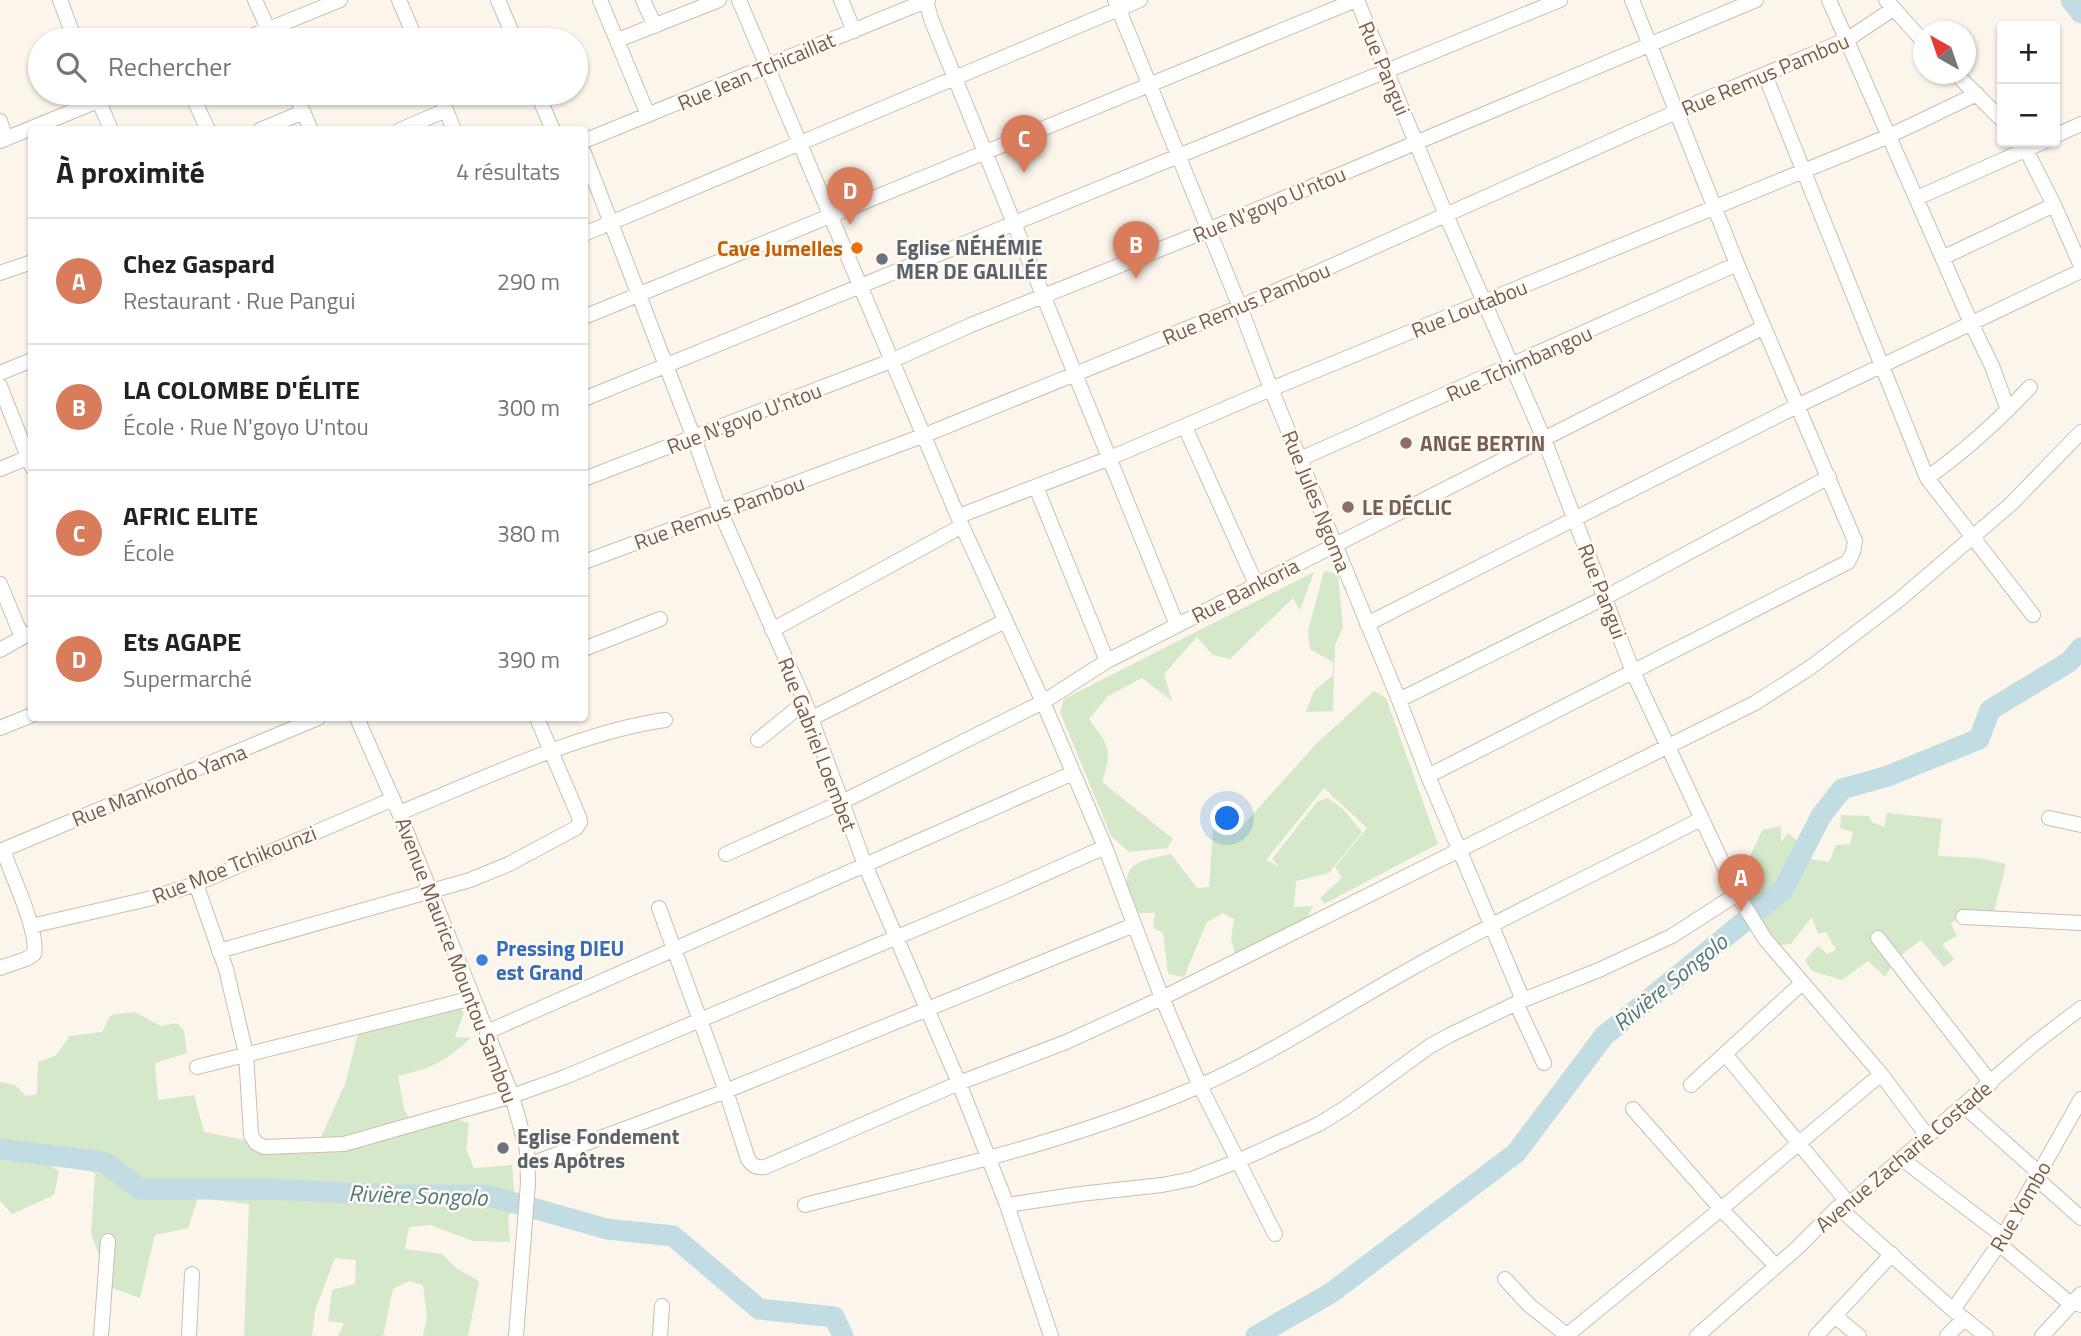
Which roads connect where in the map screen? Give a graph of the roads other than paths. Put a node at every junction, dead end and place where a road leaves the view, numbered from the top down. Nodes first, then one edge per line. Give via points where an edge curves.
1 (60, 0) edge
2 (255, 0) edge
3 (340, 0) edge
4 (399, 0) edge
5 (498, 0) edge
6 (600, 0) edge
7 (643, 0) edge
8 (719, 0) edge
9 (740, 0) edge
10 (841, 0) edge
11 (927, 0) edge
12 (1140, 0) edge
13 (1356, 0) edge
14 (1560, 0) edge
15 (1632, 0) edge
16 (1756, 0) edge
17 (1829, 0) edge
18 (1117, 4) edge
19 (1889, 5) edge
20 (655, 26) junction
21 (70, 28) edge
22 (268, 28) edge
23 (285, 28) edge
24 (411, 28) edge
25 (510, 28) edge
26 (854, 30) junction
27 (1913, 31) edge
28 (1848, 39) junction
29 (618, 40) junction
30 (1651, 43) junction
31 (768, 67) junction
32 (1387, 72) junction
33 (1765, 75) junction
34 (955, 79) junction
35 (1149, 84) junction
36 (1966, 84) edge
37 (1977, 94) junction
38 (80, 105) edge
39 (100, 105) edge
40 (197, 105) edge
41 (300, 105) edge
42 (444, 105) edge
43 (542, 105) edge
44 (446, 110) junction
45 (1678, 111) junction
46 (303, 112) junction
47 (1997, 115) edge
48 (648, 116) junction
49 (0, 121) edge
50 (2081, 124) edge
51 (34, 126) edge
52 (108, 126) edge
53 (206, 126) edge
54 (270, 126) edge
55 (309, 126) edge
56 (409, 126) edge
57 (452, 126) edge
58 (551, 126) edge
59 (28, 129) edge
60 (2060, 134) edge
61 (1889, 136) junction
62 (588, 139) edge
63 (3, 140) edge
64 (800, 142) junction
65 (1416, 143) junction
66 (2021, 147) edge
67 (2026, 147) edge
68 (984, 153) junction
69 (1179, 157) junction
70 (588, 162) edge
71 (1803, 170) junction
72 (1917, 198) junction
73 (2054, 205) junction
74 (1715, 206) junction
75 (1446, 215) junction
76 (831, 217) junction
77 (611, 222) junction
78 (1013, 225) junction
79 (1208, 230) junction
80 (588, 232) edge
81 (1944, 257) junction
82 (28, 263) edge
83 (1737, 264) junction
84 (2081, 266) edge
85 (2081, 271) edge
86 (0, 273) edge
87 (861, 286) junction
88 (639, 296) junction
89 (1043, 298) junction
90 (1484, 302) junction
91 (1240, 307) junction
92 (588, 315) edge
93 (1971, 323) junction
94 (1764, 327) junction
95 (891, 361) junction
96 (28, 362) edge
97 (1881, 365) junction
98 (666, 366) junction
99 (1512, 366) junction
100 (0, 373) edge
101 (1076, 374) junction
102 (0, 386) edge
103 (2030, 387) dead end
104 (1271, 390) junction
105 (588, 397) edge
106 (1797, 406) junction
107 (2008, 411) junction
108 (1185, 427) junction
109 (2081, 432) edge
110 (925, 435) junction
111 (694, 438) junction
112 (1544, 439) junction
113 (28, 455) edge
114 (1110, 458) junction
115 (1300, 459) junction
116 (28, 461) edge
117 (0, 469) edge
118 (1829, 477) junction
119 (588, 478) edge
120 (1927, 478) junction
121 (1036, 487) junction
122 (720, 512) junction
123 (1576, 519) junction
124 (960, 521) junction
125 (1973, 536) junction
126 (1336, 545) junction
127 (588, 561) edge
128 (0, 584) edge
129 (1256, 584) junction
130 (1606, 597) junction
131 (2033, 615) dead end
132 (660, 618) dead end
133 (1005, 621) junction
134 (1367, 624) junction
135 (1177, 625) junction
136 (772, 630) junction
137 (27, 635) edge
138 (588, 647) edge
139 (0, 650) edge
140 (1107, 661) junction
141 (1633, 672) junction
142 (1399, 700) junction
143 (805, 702) junction
144 (1043, 702) junction
145 (28, 717) edge
146 (811, 718) junction
147 (665, 720) dead end
148 (311, 721) edge
149 (358, 721) edge
150 (538, 721) edge
151 (0, 728) edge
152 (758, 740) dead end
153 (1667, 747) junction
154 (552, 752) junction
155 (1073, 773) junction
156 (1428, 776) junction
157 (393, 799) junction
158 (842, 802) junction
159 (400, 813) junction
160 (2049, 818) dead end
161 (1701, 819) junction
162 (2081, 825) edge
163 (1105, 847) junction
164 (1, 850) edge
165 (1460, 851) junction
166 (726, 853) dead end
167 (865, 865) junction
168 (196, 884) junction
169 (430, 890) junction
170 (1741, 901) junction
171 (659, 908) dead end
172 (1963, 917) dead end
173 (2081, 923) edge
174 (1134, 925) junction
175 (1492, 925) junction
176 (31, 926) junction
177 (896, 937) junction
178 (1878, 938) dead end
179 (219, 951) junction
180 (674, 951) junction
181 (0, 968) edge
182 (1802, 983) junction
183 (473, 998) junction
184 (1162, 998) junction
185 (1519, 1001) junction
186 (2081, 1008) edge
187 (926, 1009) junction
188 (699, 1019) junction
189 (487, 1032) junction
190 (246, 1054) junction
191 (1725, 1054) junction
192 (1544, 1063) dead end
193 (197, 1067) dead end
194 (1881, 1074) junction
195 (960, 1083) junction
196 (1991, 1083) junction
197 (1691, 1085) dead end
198 (1200, 1086) junction
199 (726, 1091) junction
200 (512, 1096) junction
201 (2081, 1099) edge
202 (1964, 1106) junction
203 (1633, 1109) dead end
204 (2077, 1119) edge
205 (1928, 1137) junction
206 (1798, 1143) junction
207 (988, 1158) junction
208 (1902, 1158) junction
209 (1238, 1161) junction
210 (528, 1165) junction
211 (2038, 1175) junction
212 (805, 1205) dead end
213 (1007, 1205) junction
214 (1843, 1205) junction
215 (1721, 1209) junction
216 (2081, 1218) edge
217 (1275, 1234) dead end
218 (2001, 1240) junction
219 (108, 1241) dead end
220 (1892, 1254) junction
221 (1776, 1266) junction
222 (192, 1275) dead end
223 (1505, 1279) dead end
224 (2079, 1301) edge
225 (662, 1306) dead end
226 (1959, 1315) junction
227 (1836, 1317) junction
228 (1706, 1333) edge
229 (101, 1336) edge
230 (189, 1336) edge
231 (516, 1336) edge
232 (660, 1336) edge
233 (1051, 1336) edge
234 (1567, 1336) edge
235 (1816, 1336) edge
236 (1859, 1336) edge
237 (1947, 1336) edge
238 (1986, 1336) edge
239 (2042, 1336) edge

1 - 21 street
2 - 22 street
3 - 23 street
4 - 24 street
5 - 25 street
6 - 29 street
7 - 20 street
8 - 20 street
9 - 31 street
10 - 26 street
11 - 26 street, Rue Jean Tchicaillat
11 - 34 street
12 - 18 street
13 - 32 street, Rue Pangui
13 - 35 street
14 - 32 street
15 - 30 street
16 - 30 street, Rue N'goyo U'ntou
17 - 28 street
18 - 34 street
18 - 35 street, Rue Jules Ngoma
19 - 27 street
19 - 28 street, Rue Remus Pambou
20 - 29 street
26 - 31 street, Rue Jean Tchicaillat
28 - 33 street, Rue Remus Pambou
28 - 61 street
29 - 48 street
30 - 45 street
30 - 65 street, Rue N'goyo U'ntou
31 - 48 street, Rue Jean Tchicaillat
31 - 64 street
32 - 65 street, Rue Pangui
32 - 69 street
33 - 45 street, Rue Remus Pambou
33 - 71 street
34 - 64 street
34 - 68 street
35 - 68 street
35 - 69 street, Rue Jules Ngoma
36 - 37 street
37 - 47 street
37 - 61 street, Rue Loutabou
38 - 51 street
39 - 52 street
40 - 53 street
41 - 46 street
42 - 44 street
43 - 58 street
44 - 56 street
44 - 57 street
45 - 74 street
45 - 75 street, Rue Remus Pambou
46 - 54 street
46 - 55 street
48 - 62 street, Rue Jean Tchicaillat
49 - 63 street
50 - 60 street
59 - 63 street
61 - 71 street, Rue Loutabou
61 - 72 street
64 - 76 street
64 - 77 street
65 - 75 street, Rue Pangui
65 - 79 street, Rue N'goyo U'ntou
66 - 72 street
67 - 73 street
68 - 76 street
68 - 78 street
69 - 78 street
69 - 79 street, Rue Jules Ngoma
70 - 77 street, Rue Gabriel Loembet
71 - 74 street, Rue Loutabou
71 - 97 street
72 - 81 street
73 - 81 street
73 - 84 street
74 - 83 street
74 - 90 street, Rue Loutabou
75 - 90 street, Rue Pangui
75 - 91 street, Rue Remus Pambou
76 - 87 street
76 - 88 street
77 - 80 street
77 - 88 street, Rue Gabriel Loembet
78 - 87 street
78 - 89 street
79 - 89 street, Rue N'goyo U'ntou
79 - 91 street, Rue Jules Ngoma
81 - 93 street
82 - 86 street
83 - 94 street
83 - 99 street, Rue Tchimbangou
85 - 93 street
87 - 95 street
87 - 98 street
88 - 92 street
88 - 98 street, Rue Gabriel Loembet
89 - 95 street, Rue N'goyo U'ntou
89 - 101 street
90 - 99 street, Rue Pangui
90 - 104 street, Rue Loutabou
91 - 101 street, Rue Remus Pambou
91 - 104 street, Rue Jules Ngoma
93 - 97 street
93 - 107 street
94 - 106 street
94 - 112 street, Rue Bankoria
95 - 110 street
95 - 111 street, Rue N'goyo U'ntou
96 - 100 street
97 - 106 street
97 - 120 street
98 - 105 street
98 - 111 street, Rue Gabriel Loembet
99 - 112 street, Rue Pangui
99 - 115 street, Rue Tchimbangou
101 - 110 street, Rue Remus Pambou
101 - 114 street
102 - 113 street
103 - 107 street
104 - 108 street, Rue Loutabou
104 - 115 street, Rue Jules Ngoma
106 - 118 street
106 - 123 street
107 - 120 street
108 - 114 street, Rue Loutabou
108 - 129 street
109 - 125 street
110 - 122 street, Rue Remus Pambou
110 - 124 street
111 - 119 street, Rue N'goyo U'ntou
111 - 122 street, Rue Gabriel Loembet
112 - 123 street, Rue Pangui
112 - 126 street, Rue Bankoria
114 - 121 street, Rue Loutabou
114 - 135 street
115 - 126 street, Rue Jules Ngoma
116 - 117 street
118 - 130 street
118 - 141 street via 1855,541 1848,562
120 - 125 street
121 - 124 street, Rue Loutabou
121 - 140 street
122 - 127 street, Rue Remus Pambou
122 - 136 street, Rue Gabriel Loembet
123 - 130 street, Rue Pangui
123 - 134 street
124 - 133 street
124 - 136 street, Rue Loutabou
125 - 131 street
125 - 153 street via 1811,667 1755,703
126 - 129 street, Rue Bankoria
126 - 134 street, Rue Jules Ngoma
128 - 137 street
129 - 135 street, Rue Bankoria
130 - 141 street, Rue Pangui
130 - 142 street
132 - 138 street
133 - 144 street
133 - 146 street
134 - 142 street, Rue Jules Ngoma
135 - 140 street, Rue Bankoria
136 - 143 street, Rue Gabriel Loembet
137 - 139 street
140 - 144 street, Rue Bankoria
141 - 153 street, Rue Pangui
141 - 156 street
142 - 156 street, Rue Jules Ngoma
143 - 146 street, Rue Gabriel Loembet
143 - 152 street
144 - 155 street
144 - 158 street, Rue Bankoria
145 - 151 street
146 - 158 street, Rue Gabriel Loembet
147 - 154 street via 636,724
148 - 164 street, Rue Mankondo Yama
149 - 157 street, Avenue Maurice Mountou Sambou
150 - 154 street
153 - 161 street, Rue Pangui
153 - 165 street
154 - 159 street
154 - 169 street via 580,822 576,828 509,863
155 - 163 street
155 - 167 street
156 - 165 street, Rue Jules Ngoma
157 - 159 street, Avenue Maurice Mountou Sambou
157 - 168 street, Rue Moe Tchikounzi
158 - 166 street, Rue Bankoria
158 - 167 street, Rue Gabriel Loembet
159 - 169 street, Avenue Maurice Mountou Sambou
160 - 162 street
161 - 170 street, Rue Pangui
161 - 175 street
163 - 174 street
163 - 177 street
164 - 176 street
165 - 175 street, Rue Jules Ngoma
165 - 184 street
167 - 177 street, Rue Gabriel Loembet
167 - 180 street
168 - 176 street, Rue Moe Tchikounzi
168 - 179 street
169 - 179 street
169 - 183 street, Avenue Maurice Mountou Sambou
170 - 182 street, Rue Pangui via 1755,926
170 - 185 street via 1599,970
171 - 180 street
172 - 173 street
174 - 184 street
174 - 187 street
175 - 185 street, Rue Jules Ngoma
175 - 198 street
176 - 181 street via 34,954
177 - 187 street, Rue Gabriel Loembet
177 - 188 street
178 - 196 street
179 - 190 street
180 - 188 street
180 - 189 street
182 - 191 street
182 - 194 street, Rue Pangui
183 - 189 street, Avenue Maurice Mountou Sambou
183 - 190 street
184 - 195 street
184 - 198 street
185 - 192 street, Rue Jules Ngoma
185 - 209 street via 1430,1046 1319,1124
186 - 196 street, Avenue Zacharie Costade
187 - 195 street, Rue Gabriel Loembet
187 - 199 street
188 - 199 street
188 - 200 street via 608,1061
189 - 200 street, Avenue Maurice Mountou Sambou
190 - 193 street
190 - 200 street via 251,1135 264,1147 344,1144
191 - 197 street
191 - 206 street
194 - 205 street, Rue Pangui
194 - 206 street
195 - 199 street via 758,1168 748,1158
195 - 207 street, Rue Gabriel Loembet
196 - 202 street, Avenue Zacharie Costade
198 - 207 street via 1104,1123
198 - 209 street
199 - 210 street
200 - 210 street, Avenue Maurice Mountou Sambou
201 - 204 street, Rue Yombo
202 - 205 street, Avenue Zacharie Costade
202 - 211 street
203 - 215 street
204 - 211 street, Rue Yombo
205 - 208 street, Avenue Zacharie Costade
206 - 214 street
206 - 215 street
207 - 212 street
207 - 213 street, Rue Gabriel Loembet
208 - 214 street, Avenue Zacharie Costade
208 - 218 street
209 - 213 street via 1162,1185
209 - 217 street
210 - 231 street, Avenue Maurice Mountou Sambou
211 - 216 street
211 - 218 street, Rue Yombo
213 - 233 street, Rue Gabriel Loembet
214 - 220 street
214 - 221 street, Avenue Zacharie Costade
215 - 221 street
215 - 234 street
218 - 224 street via 2066,1300
218 - 226 street, Rue Yombo
219 - 229 street
220 - 226 street
220 - 227 street
221 - 228 street, Avenue Zacharie Costade
222 - 230 street
223 - 234 street
224 - 239 street
225 - 232 street
226 - 237 street, Rue Yombo
226 - 238 street
227 - 235 street
227 - 236 street

